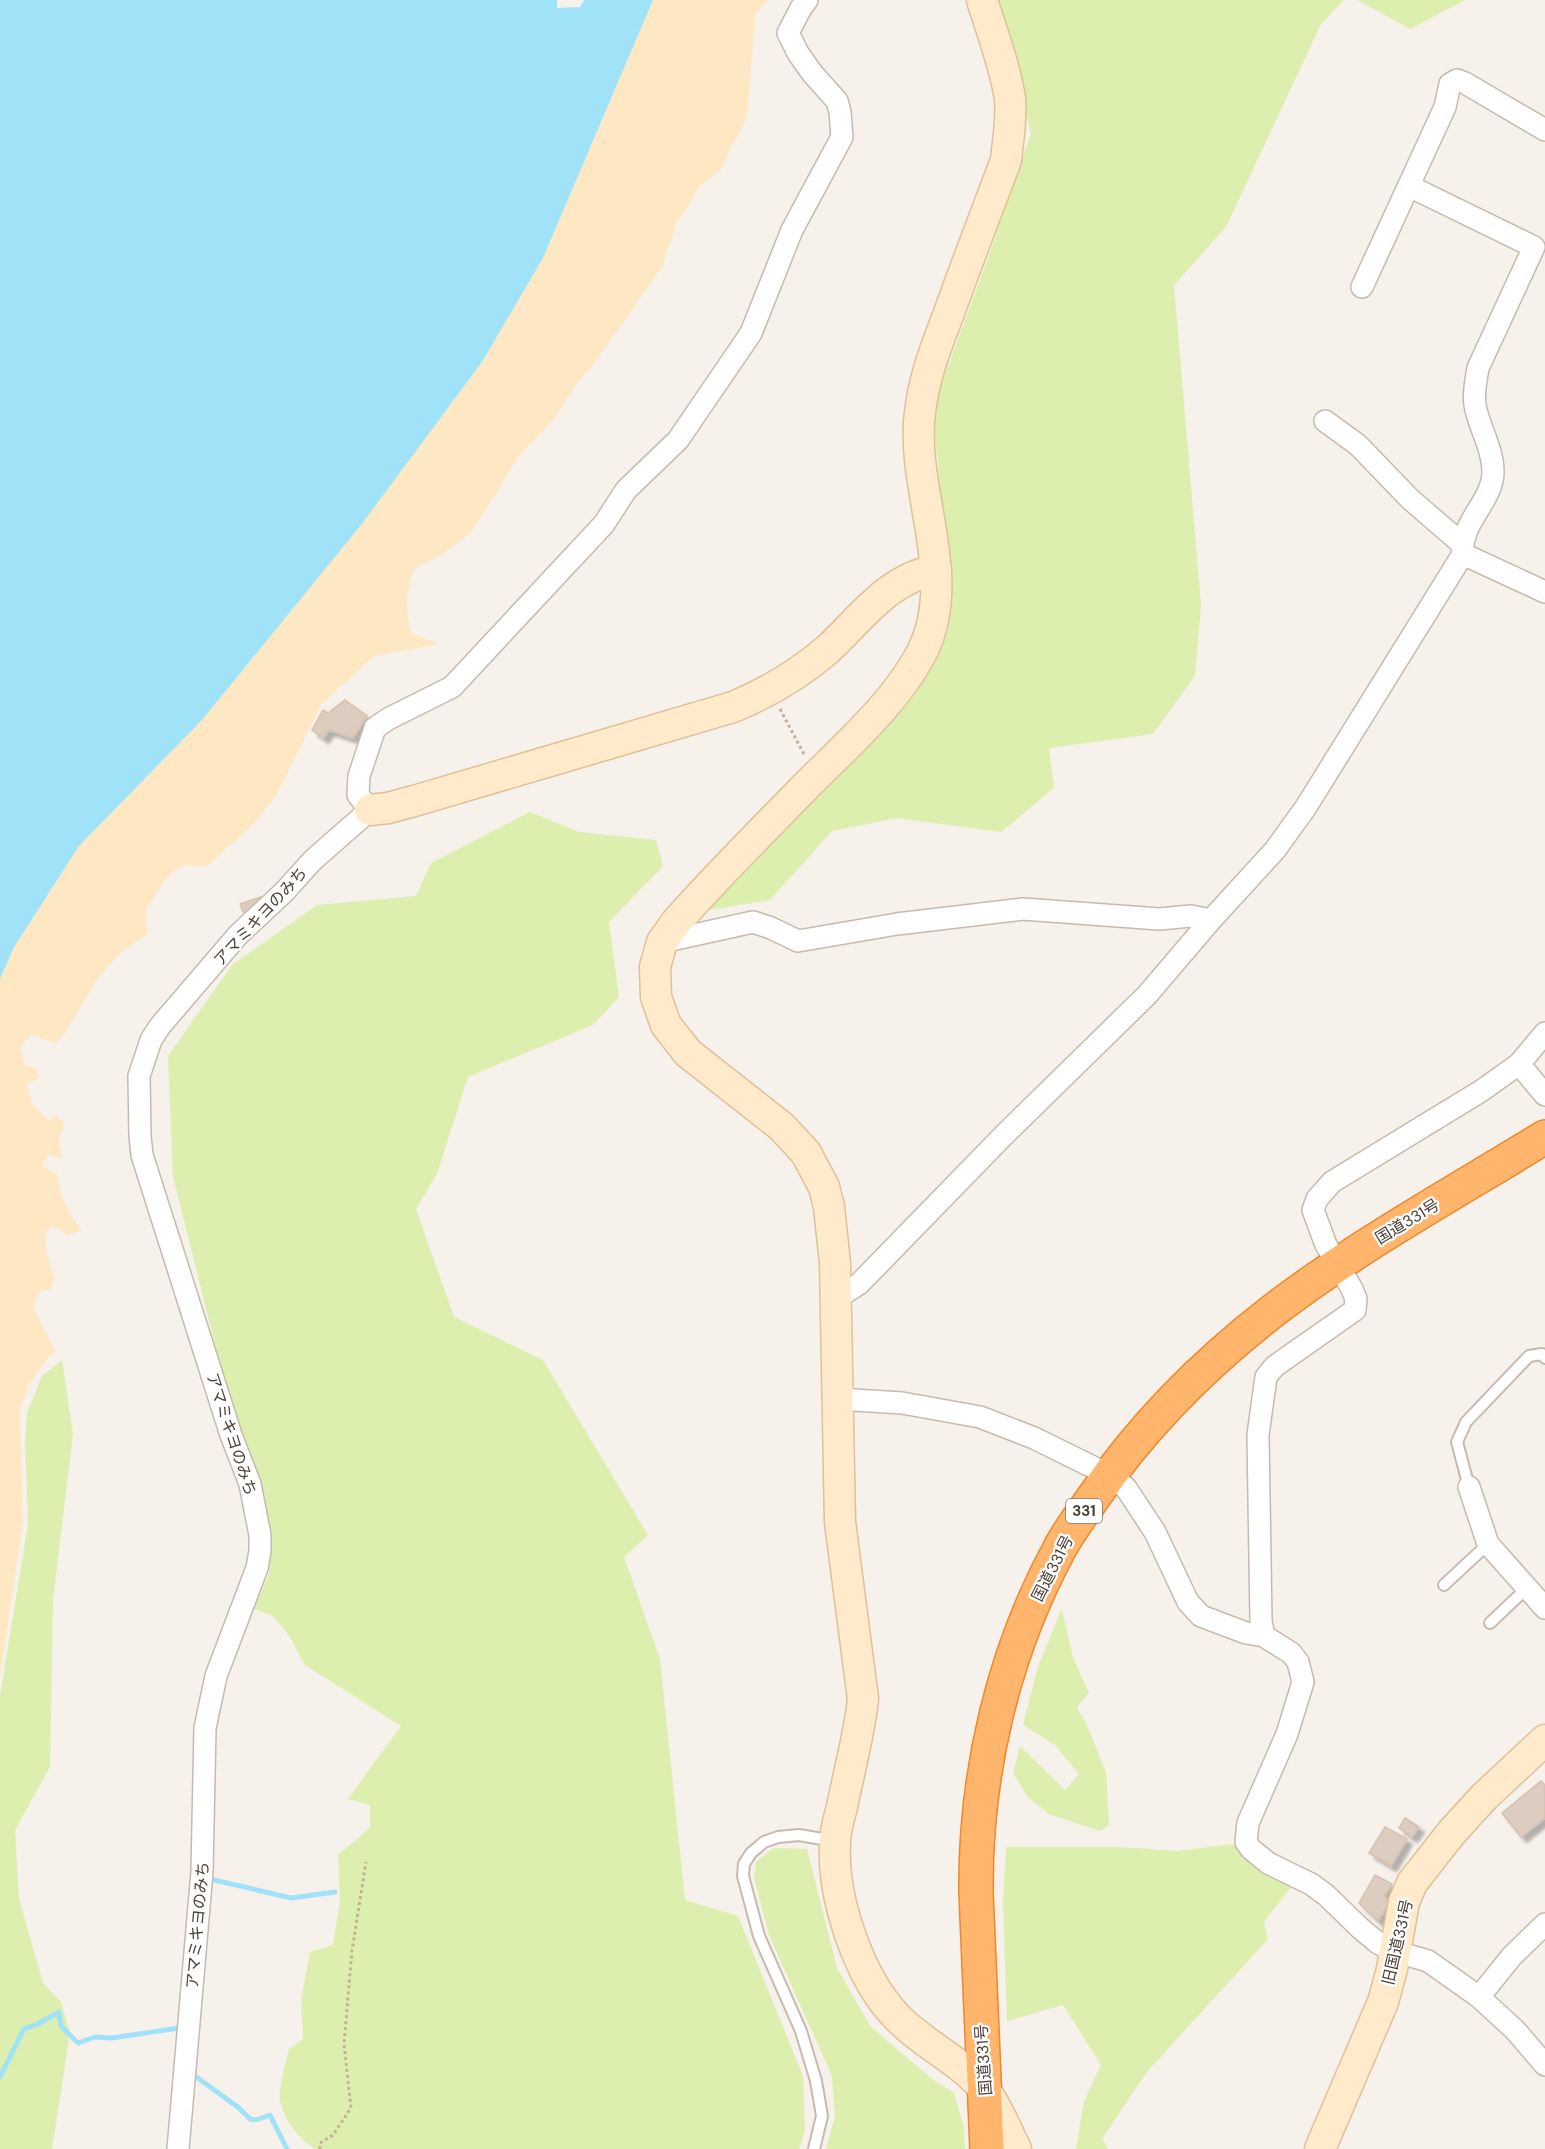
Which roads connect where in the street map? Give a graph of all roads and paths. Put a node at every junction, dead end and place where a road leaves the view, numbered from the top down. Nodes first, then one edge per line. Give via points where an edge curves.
1 (807, 0) edge
2 (982, 0) edge
3 (1545, 130) edge
4 (1409, 186) junction
5 (1539, 242) edge
6 (1362, 286) dead end
7 (1325, 422) dead end
8 (1462, 548) junction
9 (936, 570) junction
10 (1545, 592) edge
11 (770, 690) junction
12 (805, 756) dead end
13 (370, 810) junction
14 (1211, 920) junction
15 (662, 942) junction
16 (1545, 1034) edge
17 (1520, 1064) junction
18 (1545, 1095) edge
19 (1545, 1137) edge
20 (1337, 1266) junction
21 (837, 1298) junction
22 (1545, 1358) edge
23 (838, 1399) junction
24 (1109, 1475) junction
25 (1469, 1487) joint
26 (1488, 1544) junction
27 (1444, 1585) dead end
28 (1527, 1588) junction
29 (1545, 1608) edge
30 (1490, 1623) dead end
31 (1264, 1636) junction
32 (1545, 1740) edge
33 (835, 1841) junction
34 (366, 1862) dead end
35 (1545, 1924) edge
36 (1394, 1951) junction
37 (1479, 1997) junction
38 (1545, 2065) edge
39 (985, 2090) junction
40 (178, 2149) edge
41 (320, 2149) edge
42 (814, 2149) edge
43 (987, 2149) edge
44 (1016, 2149) edge
45 (1320, 2149) edge

1 - 13 street via 788,33 812,73 837,101 842,137 792,230 751,333 678,440 626,490 604,525 452,687 375,728 359,776 358,795
2 - 9 street via 1010,98 1010,127 1006,160 924,380 920,442
3 - 4 street via 1457,80 1450,84 1445,107
4 - 5 street
4 - 6 street
5 - 8 street via 1478,368 1475,405 1492,454 1493,475
7 - 8 street via 1358,445
8 - 10 street
8 - 14 street via 1306,807 1275,850
9 - 11 street via 901,581 826,650
9 - 15 street via 937,590 930,628 921,653 903,682 852,741 676,921
11 - 12 path
11 - 13 street via 733,707
13 - 40 street, アマミキヨのみち via 238,935 160,1026 139,1076 140,1136 147,1174 250,1484 260,1535 257,1568 216,1676 205,1728 202,1872
14 - 15 street via 1191,916 1159,920 1023,909 798,941 753,922
14 - 21 street via 1147,995 859,1284
15 - 21 street via 655,967 656,997 675,1038 688,1053 782,1127 815,1168 829,1207
16 - 17 street
17 - 18 street
17 - 20 street via 1324,1190 1313,1210
19 - 20 highway, 国道331号 / 331
20 - 24 highway, 国道331号 / 331 via 1275,1309 1199,1373 1167,1404
20 - 31 street via 1352,1288 1355,1310 1266,1377 1258,1435
21 - 23 street
22 - 25 lane via 1542,1354 1529,1356 1466,1422 1457,1442
23 - 24 street via 902,1402 980,1417
23 - 33 street via 840,1522 864,1700
24 - 31 street via 1130,1492 1188,1602 1201,1616
24 - 39 highway, 国道331号 / 331 via 1060,1548 1041,1588 996,1714 981,1791 976,1855
25 - 26 street
26 - 27 lane
26 - 28 street
28 - 29 street
28 - 30 lane
31 - 36 street via 1291,1653 1298,1662 1303,1682 1287,1734 1248,1823 1246,1842 1262,1859 1326,1894 1360,1928
32 - 36 street, 旧国道331号 via 1484,1797 1412,1883
33 - 39 street via 836,1878 844,1912 879,1994 896,2016
33 - 42 lane via 799,1835 764,1842 751,1852 743,1876 759,1936 801,2031 816,2080 822,2116
34 - 41 path via 352,1951 344,2044 351,2108 333,2135 320,2143
35 - 37 street via 1512,1956
36 - 37 street via 1428,1961
36 - 45 street, 旧国道331号 via 1383,2002
37 - 38 street
39 - 43 highway, 国道331号 / 331
39 - 44 street

